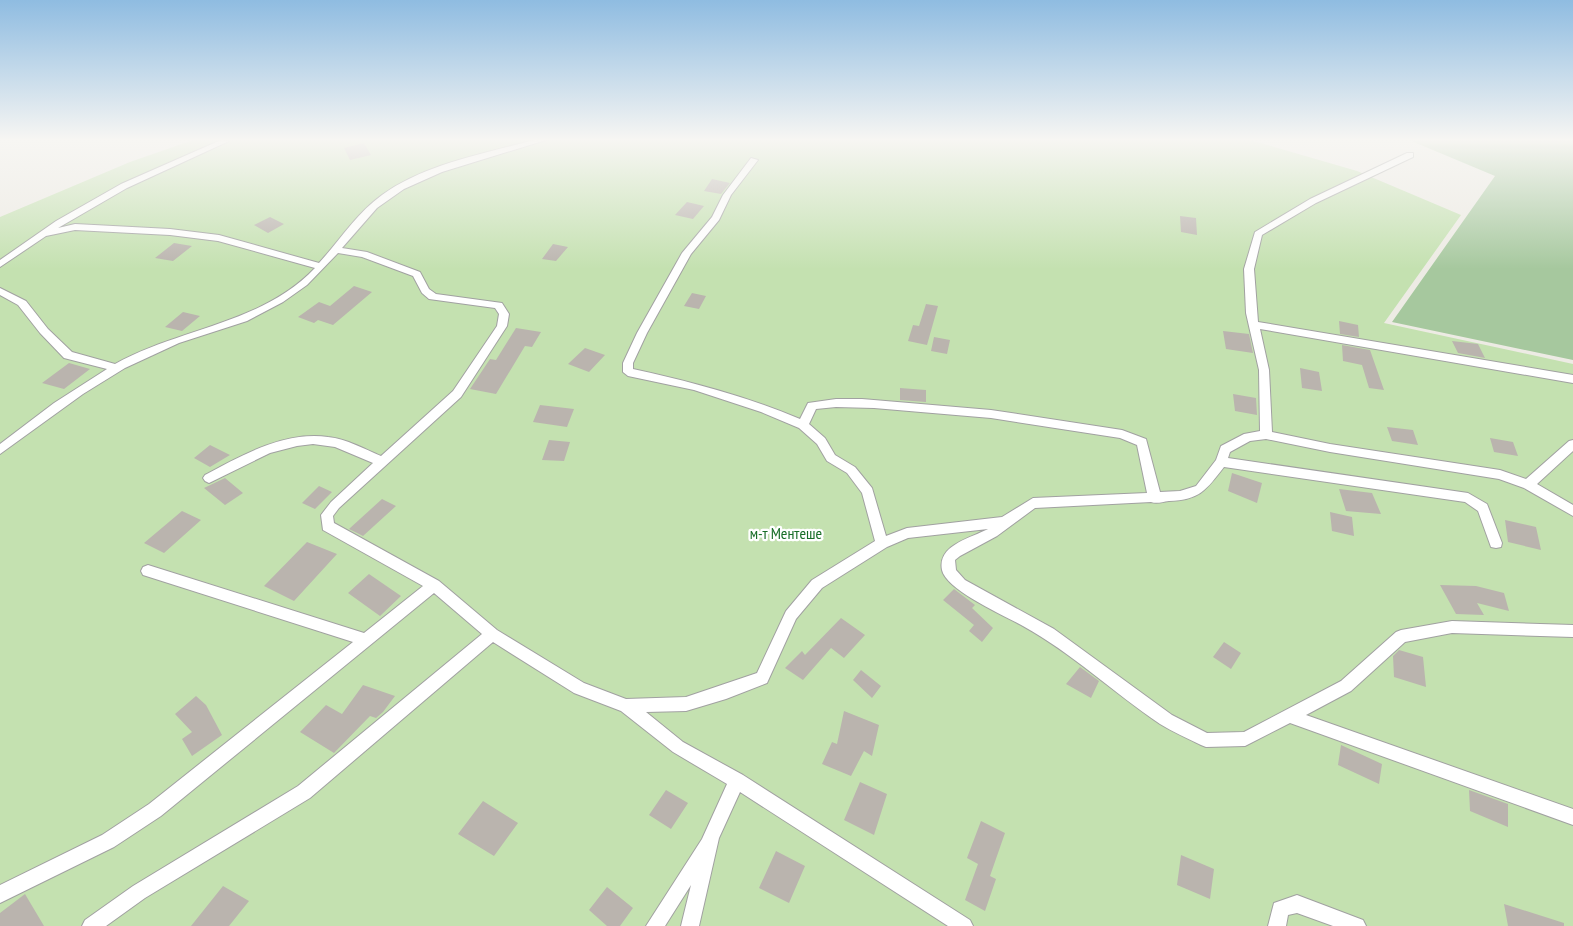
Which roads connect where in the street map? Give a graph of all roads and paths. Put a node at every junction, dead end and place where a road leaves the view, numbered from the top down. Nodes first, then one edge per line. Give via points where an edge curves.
1 (130, 183) edge
2 (412, 183) edge
3 (736, 183) edge
4 (1350, 183) edge
5 (44, 234) junction
6 (334, 250) junction
7 (0, 264) edge
8 (320, 266) junction
9 (0, 291) edge
10 (1254, 325) junction
11 (117, 368) junction
12 (1573, 379) edge
13 (803, 425) junction
14 (1266, 435) junction
15 (1573, 444) edge
16 (0, 450) edge
17 (381, 461) junction
18 (1221, 462) junction
19 (209, 478) dead end
20 (1528, 485) junction
21 (1155, 499) junction
22 (1573, 512) edge
23 (1005, 522) junction
24 (882, 543) junction
25 (1496, 543) dead end
26 (148, 571) dead end
27 (434, 585) junction
28 (1573, 631) edge
29 (492, 634) junction
30 (366, 640) junction
31 (626, 706) junction
32 (1289, 716) junction
33 (737, 781) junction
34 (1573, 817) edge
35 (711, 837) junction
36 (0, 894) edge
37 (92, 926) edge
38 (655, 926) edge
39 (690, 926) edge
40 (964, 926) edge
41 (1277, 926) edge
42 (1357, 926) edge

1 - 5 street
2 - 6 street via 386,197 351,228
3 - 13 street via 716,218 687,253 642,333 628,363 628,372 695,386
4 - 10 street via 1258,234 1249,269
5 - 7 street
5 - 8 street via 75,227 170,232 219,238
6 - 8 street
6 - 17 street via 364,254 417,274 425,291 434,297 498,305 504,314 502,326 457,394
8 - 11 street via 304,283 253,315 162,345
9 - 11 street via 22,303 68,355
10 - 12 street
10 - 14 street via 1264,370
11 - 16 street
13 - 21 street via 812,406 873,404 941,409 1122,434 1142,442
13 - 24 street via 821,441 831,458 850,470 868,491
14 - 18 street via 1233,443 1225,449
14 - 20 street via 1500,475
15 - 20 street
17 - 19 street via 329,441 303,441 249,457
17 - 27 street via 330,510 327,526
18 - 21 street via 1200,489
18 - 25 street via 1468,498 1483,508
20 - 22 street
21 - 23 street via 1033,503
23 - 24 street via 906,533
23 - 32 street via 999,531 958,548 948,558 949,572 960,584 1049,633 1167,720 1206,740 1245,739
24 - 31 street via 817,584 790,615 762,678 686,704
26 - 30 street
27 - 29 street
27 - 30 street
28 - 32 street via 1452,627 1401,636 1346,686
29 - 31 street via 579,688
29 - 37 street via 304,792 139,892
30 - 36 street via 156,810 108,842
31 - 33 street via 678,747
32 - 34 street
33 - 35 street
33 - 40 street
35 - 38 street
35 - 39 street
41 - 42 street via 1280,909 1297,904

